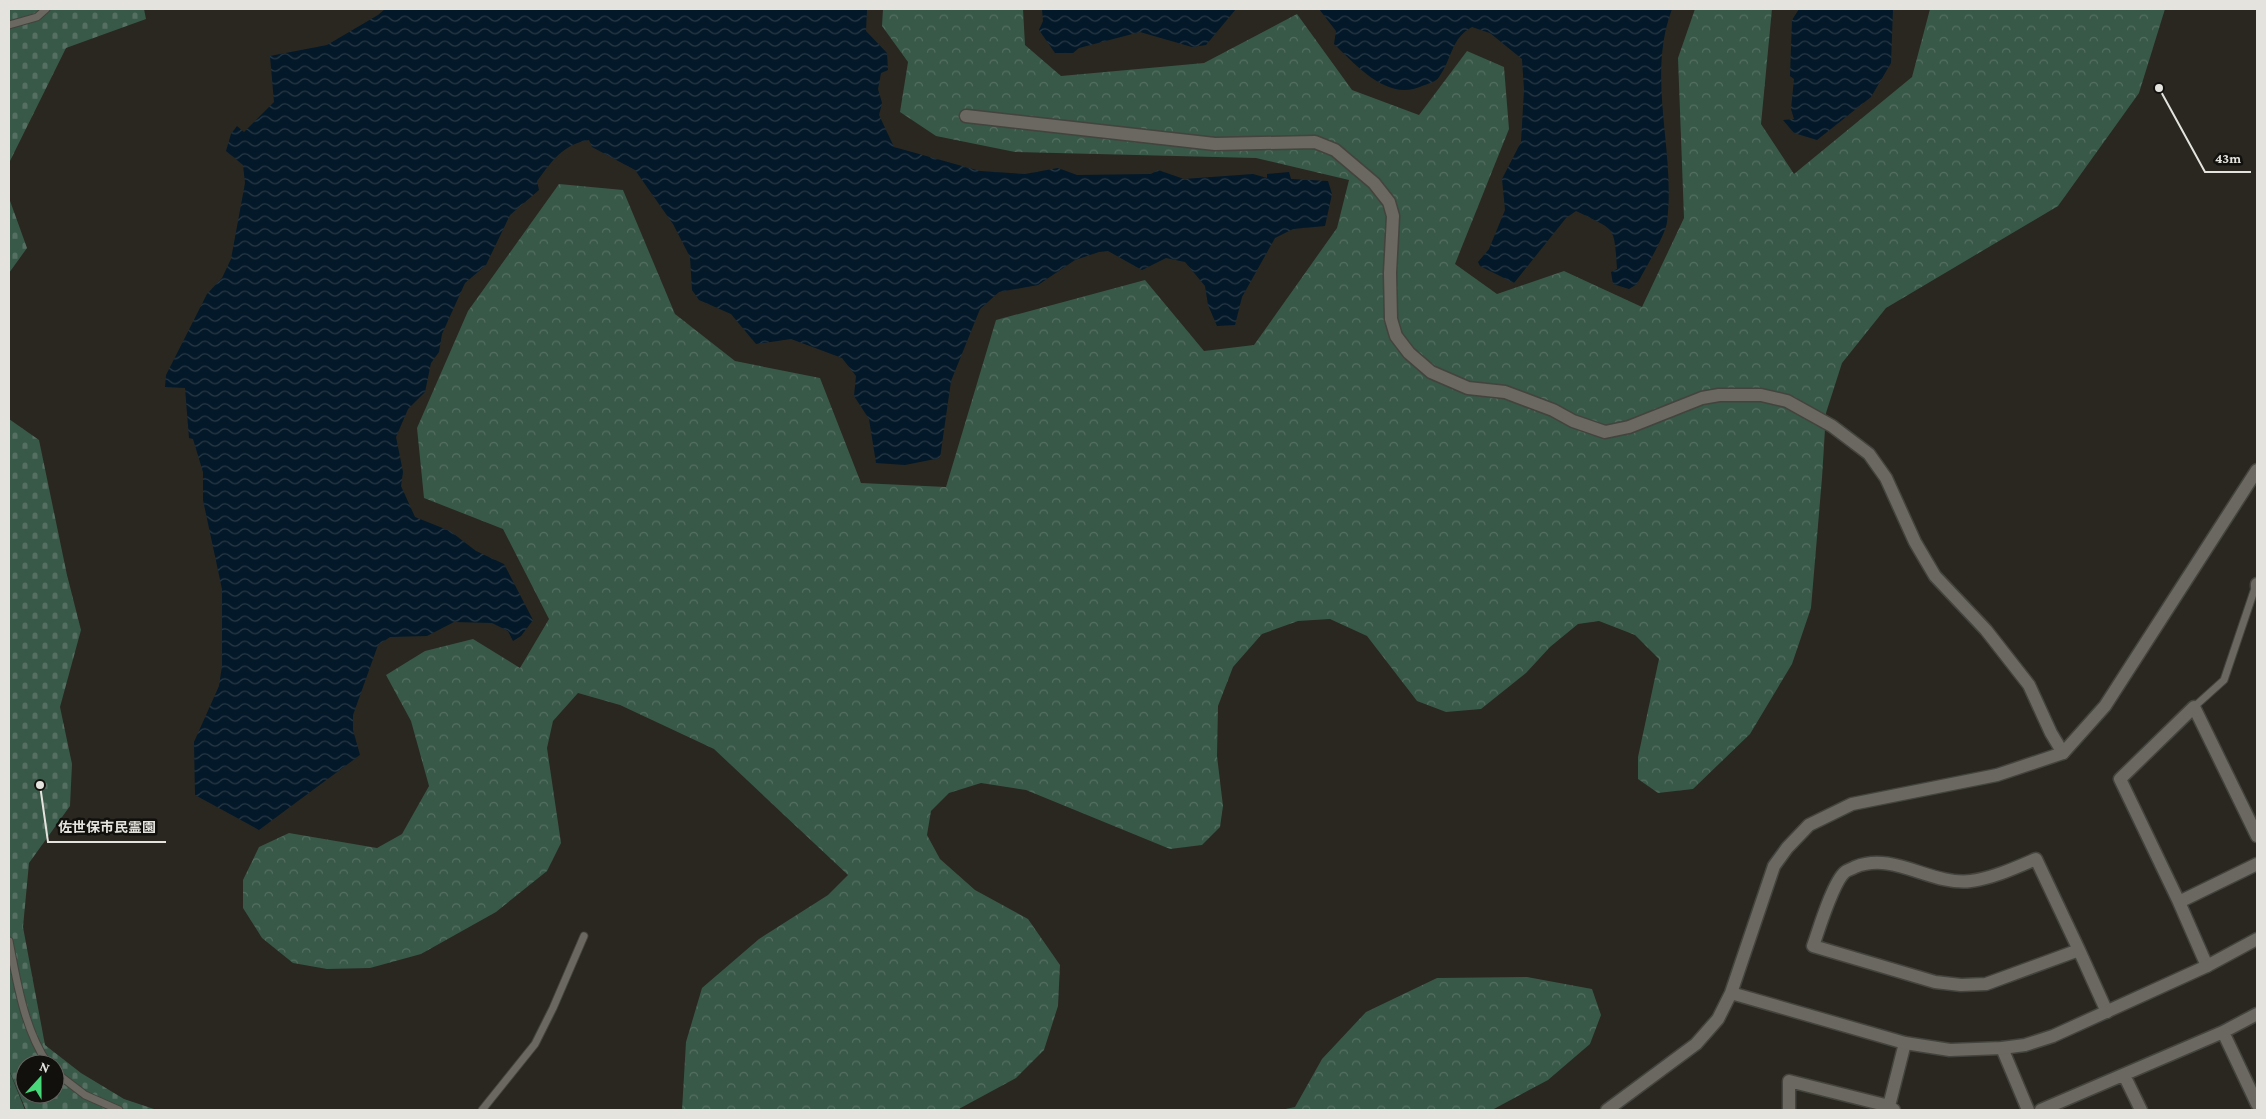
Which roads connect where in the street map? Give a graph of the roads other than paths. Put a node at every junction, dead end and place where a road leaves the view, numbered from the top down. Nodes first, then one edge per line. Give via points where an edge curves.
1 (46, 9) edge
2 (9, 25) edge
3 (966, 116) dead end
4 (2257, 470) edge
5 (2257, 585) edge
6 (2194, 707) junction
7 (2063, 753) junction
8 (2257, 836) edge
9 (2257, 864) edge
10 (2179, 902) junction
11 (584, 936) dead end
12 (2257, 939) edge
13 (9, 941) edge
14 (2079, 950) junction
15 (2207, 966) junction
16 (1731, 993) junction
17 (2107, 1012) junction
18 (2257, 1014) edge
19 (2223, 1032) junction
20 (1905, 1043) junction
21 (2002, 1048) junction
22 (41, 1054) edge
23 (2124, 1075) junction
24 (65, 1080) edge
25 (2257, 1104) edge
26 (1892, 1108) edge
27 (119, 1110) edge
28 (482, 1110) edge
29 (1607, 1110) edge
30 (1789, 1110) edge
31 (2028, 1110) edge
32 (2041, 1110) edge
33 (2141, 1110) edge

1 - 2 lane via 37,16
3 - 7 street via 1215,144 1315,142 1335,150 1374,183 1389,202 1393,216 1391,318 1396,336 1431,372 1468,388 1505,392 1605,432 1629,428 1702,398 1719,395 1761,395 1787,402 1832,426 1869,454 1886,478 1915,542 1935,576 1986,630 2029,685 2050,733
4 - 7 street via 2105,706
5 - 6 lane via 2224,680
6 - 8 street
6 - 10 street via 2120,779
7 - 16 street via 1996,775 1852,804 1809,825 1774,866
9 - 10 street
10 - 15 street
11 - 28 lane via 535,1044
12 - 15 street
13 - 22 lane via 17,982
14 - 14 street via 2036,859 1995,876 1970,881 1947,879 1885,862 1862,865 1844,872 1834,889 1813,946 1935,982 1962,985 1986,984
14 - 17 street
15 - 17 street
16 - 20 street
16 - 29 street via 1718,1019 1696,1044
17 - 21 street via 2053,1036
18 - 19 street
19 - 23 street
19 - 25 street
20 - 21 street via 1950,1050
20 - 26 street
21 - 31 street
23 - 32 street
23 - 33 street
24 - 27 lane via 84,1095
26 - 30 street via 1790,1080

